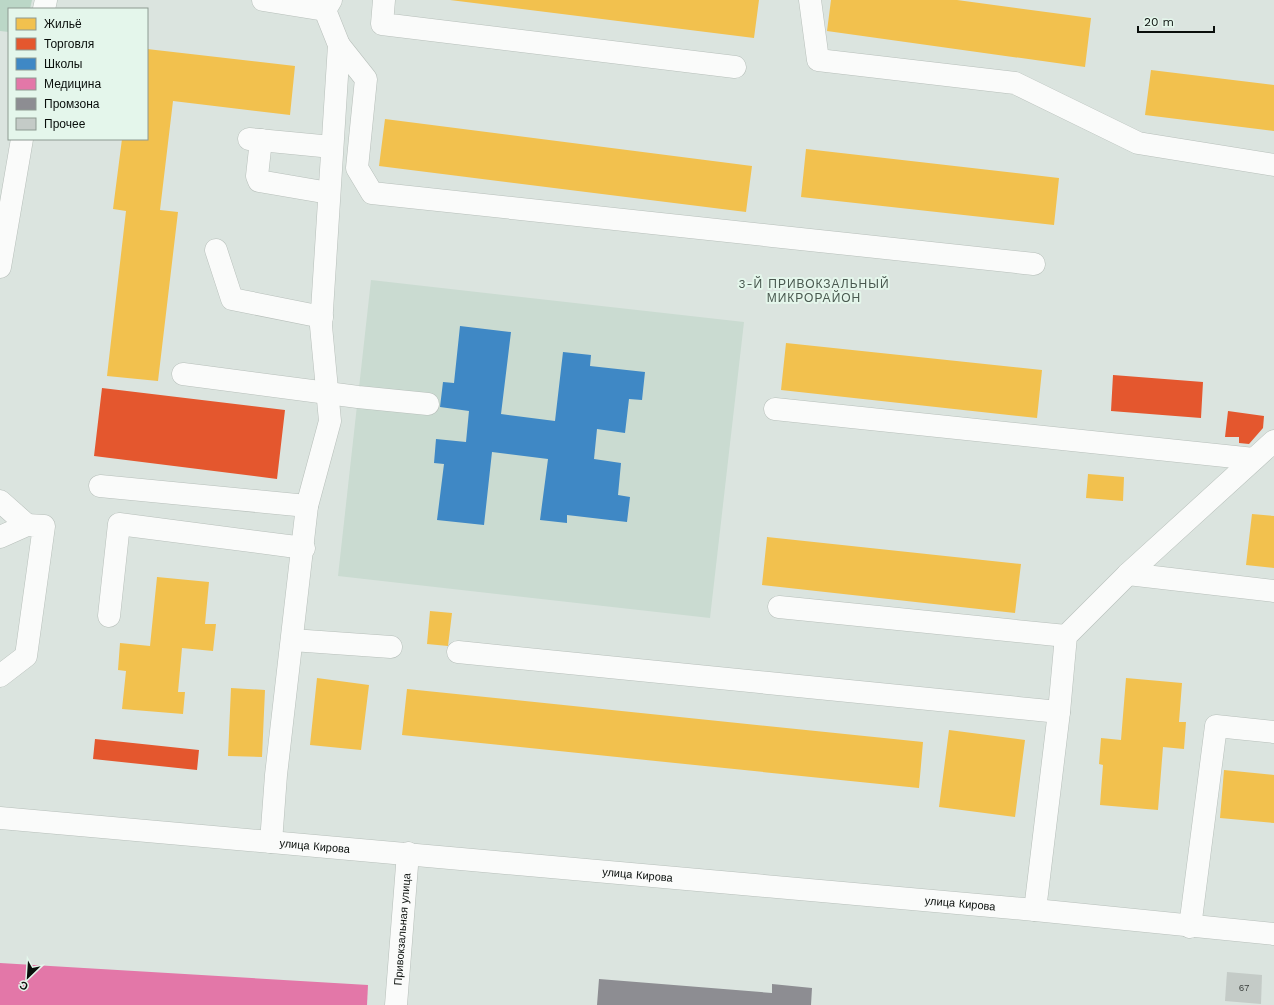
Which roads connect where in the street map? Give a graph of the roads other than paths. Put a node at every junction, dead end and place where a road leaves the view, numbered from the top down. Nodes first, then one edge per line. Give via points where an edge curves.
1 (263, 0) edge
2 (384, 0) edge
3 (810, 0) edge
4 (287, 1) edge
5 (328, 5) edge
6 (339, 45) junction
7 (735, 67) dead end
8 (22, 140) edge
9 (332, 147) junction
10 (1274, 165) edge
11 (329, 193) junction
12 (216, 250) dead end
13 (1034, 264) dead end
14 (0, 267) edge
15 (322, 317) junction
16 (183, 374) dead end
17 (326, 392) junction
18 (428, 404) dead end
19 (775, 409) dead end
20 (1274, 441) edge
21 (1254, 459) junction
22 (100, 486) dead end
23 (0, 500) edge
24 (307, 506) junction
25 (27, 525) junction
26 (0, 537) edge
27 (304, 548) junction
28 (1128, 574) junction
29 (1274, 591) edge
30 (779, 607) dead end
31 (109, 616) dead end
32 (1066, 636) junction
33 (292, 640) junction
34 (391, 647) dead end
35 (458, 652) dead end
36 (0, 676) edge
37 (1059, 712) junction
38 (1274, 732) edge
39 (0, 818) edge
40 (271, 842) junction
41 (408, 853) junction
42 (1035, 910) junction
43 (1190, 927) junction
44 (1274, 934) edge
45 (396, 1005) edge

1 - 4 main road
2 - 7 main road via 382,24
3 - 10 main road via 818,60 1015,83 1138,143
4 - 5 main road
5 - 6 main road
6 - 9 main road
6 - 13 main road via 366,79 357,168 372,193
8 - 14 main road
9 - 11 main road
9 - 11 main road via 255,139 259,181
11 - 15 main road
12 - 15 main road via 232,299
15 - 17 main road
16 - 17 main road
17 - 18 main road
17 - 24 main road via 330,421
19 - 21 main road
20 - 21 main road
21 - 28 main road
22 - 24 main road
23 - 25 main road
24 - 27 main road
25 - 26 main road
25 - 36 main road via 44,526 26,656
27 - 31 main road via 119,524
27 - 33 main road
28 - 29 main road
28 - 32 main road
30 - 32 main road
32 - 37 main road
33 - 34 main road
33 - 40 main road
35 - 37 main road
37 - 42 main road
38 - 43 main road via 1216,726
39 - 40 main road, улица Кирова
40 - 41 main road, улица Кирова
41 - 42 main road, улица Кирова
41 - 45 main road, Привокзальная улица
42 - 43 main road, улица Кирова
43 - 44 main road, улица Кирова

